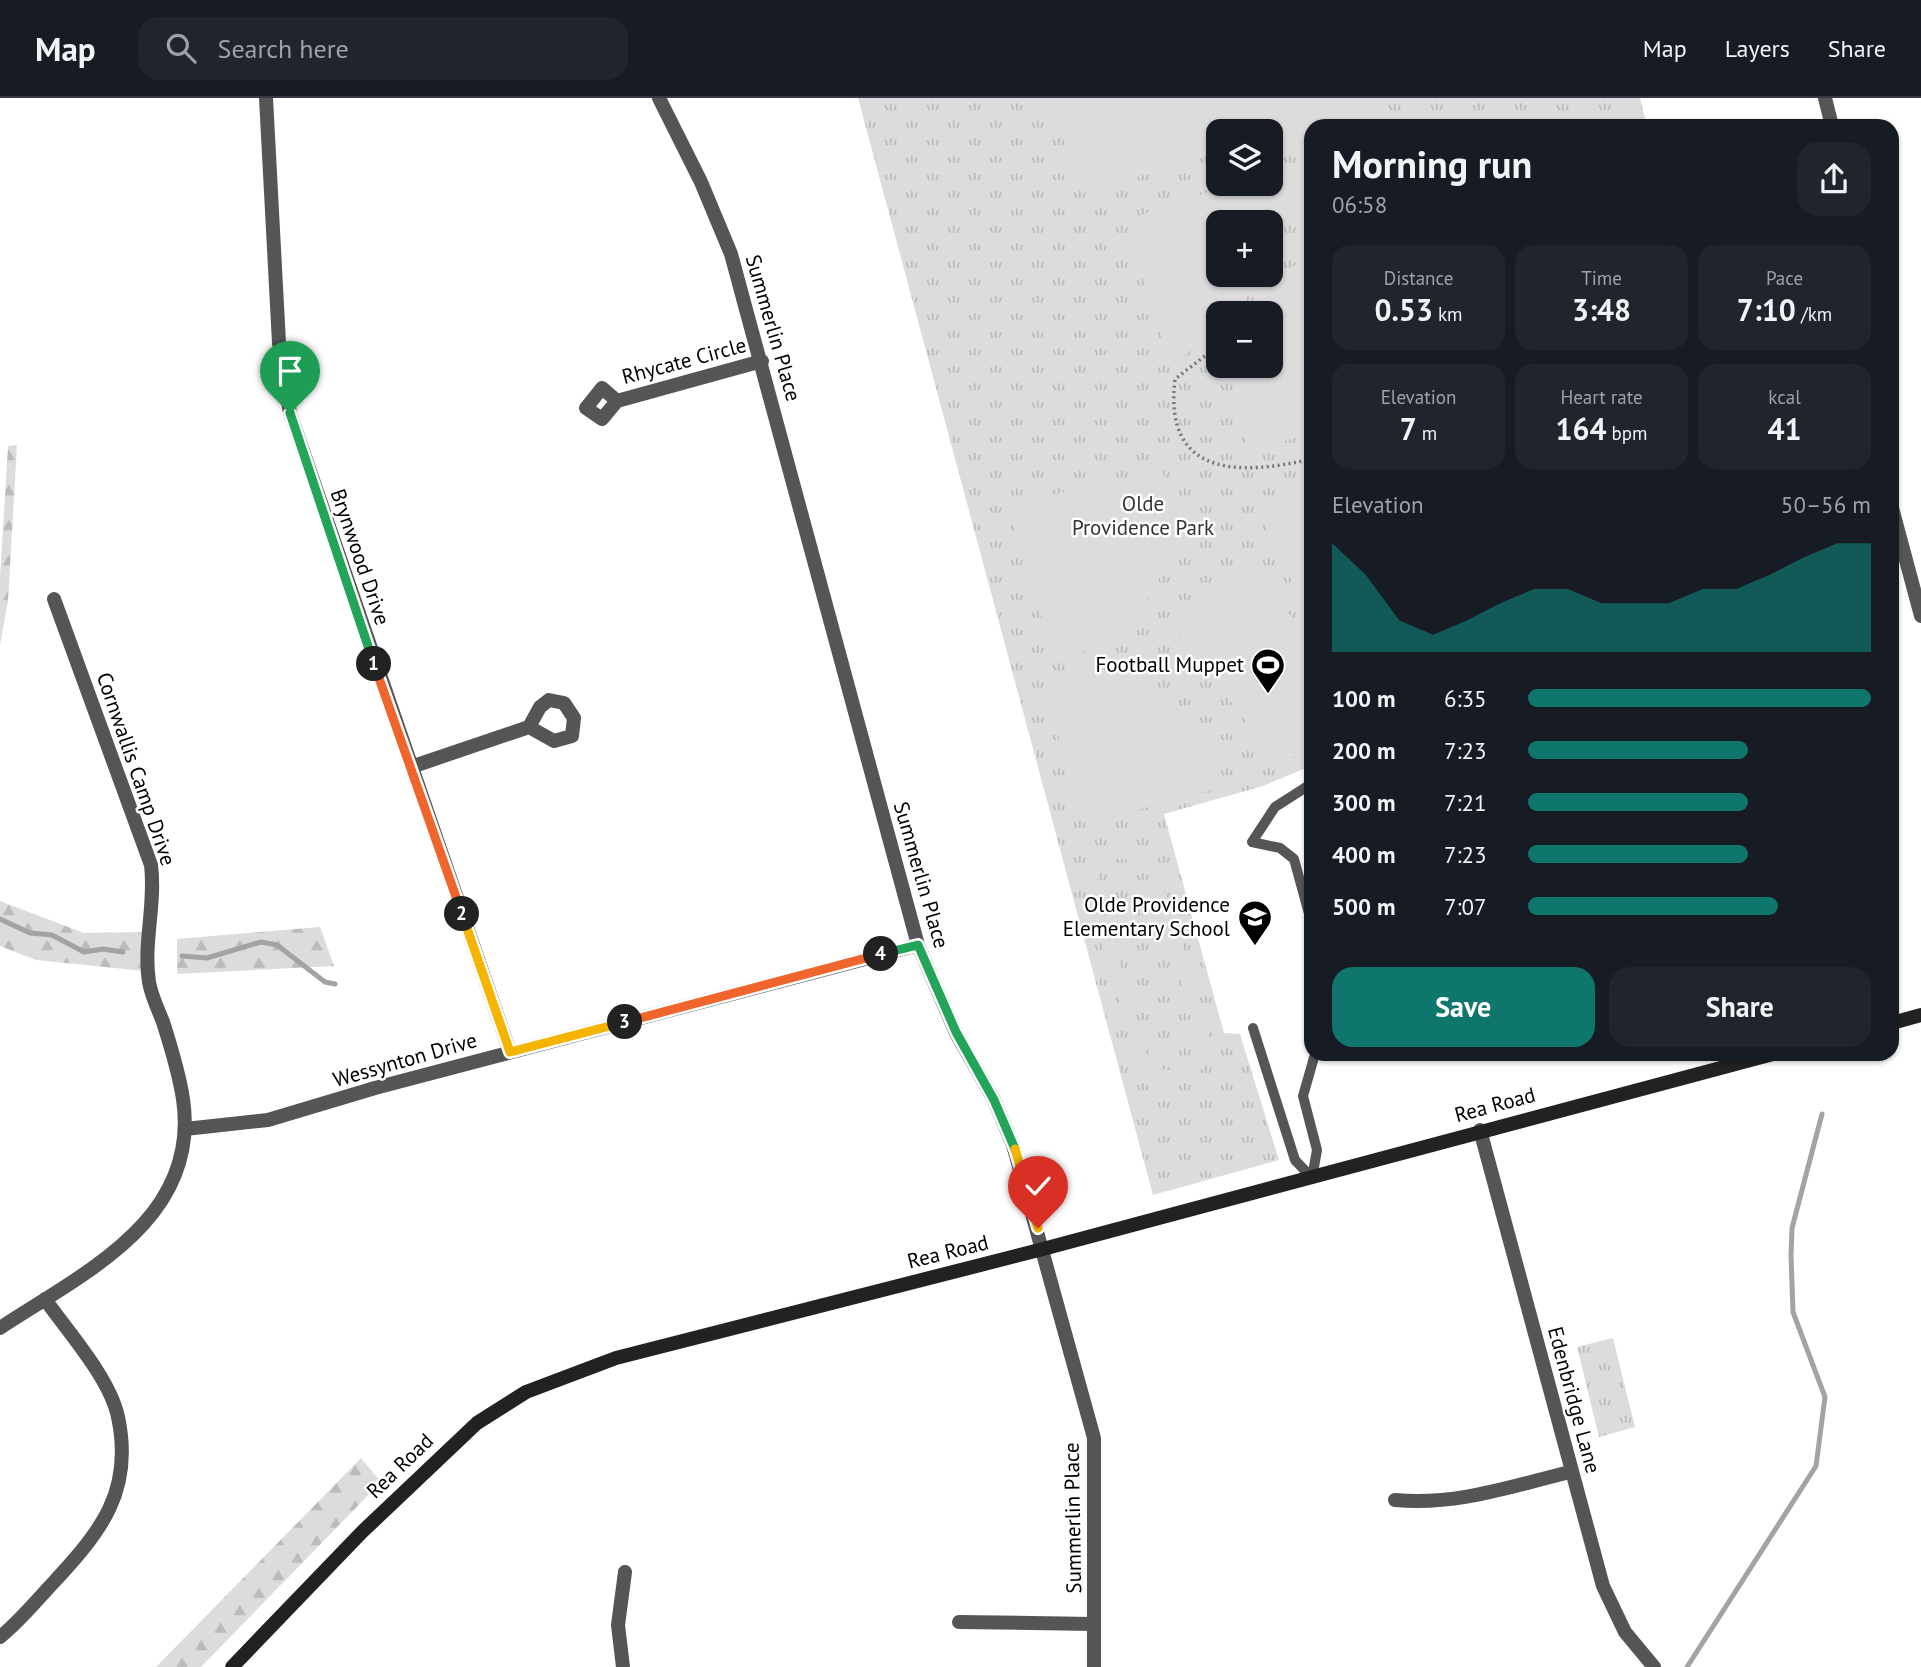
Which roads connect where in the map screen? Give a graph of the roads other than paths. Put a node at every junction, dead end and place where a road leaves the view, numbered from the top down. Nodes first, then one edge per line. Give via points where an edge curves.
1 (266, 98) edge
2 (659, 98) edge
3 (1825, 98) edge
4 (1830, 119) edge
5 (762, 361) junction
6 (617, 401) dead end
7 (1899, 534) edge
8 (54, 599) dead end
9 (1921, 616) edge
10 (529, 727) dead end
11 (411, 767) junction
12 (1304, 788) edge
13 (1304, 895) edge
14 (918, 945) junction
15 (1921, 1015) edge
16 (1899, 1021) edge
17 (1253, 1028) dead end
18 (510, 1052) junction
19 (1313, 1061) edge
20 (1736, 1061) edge
21 (185, 1129) junction
22 (1480, 1130) junction
23 (1312, 1178) junction
24 (1043, 1249) junction
25 (45, 1298) junction
26 (0, 1328) edge
27 (1570, 1472) junction
28 (1395, 1500) dead end
29 (625, 1573) dead end
30 (960, 1622) dead end
31 (1094, 1624) junction
32 (0, 1637) edge
33 (232, 1667) edge
34 (623, 1667) edge
35 (1094, 1667) edge
36 (1654, 1667) edge

1 - 11 street, Brynwood Drive via 279,343 290,413
2 - 5 street, Summerlin Place via 731,254
3 - 4 street
5 - 6 street, Rhycate Circle
5 - 14 street, Summerlin Place
7 - 9 street
8 - 21 street, Cornwallis Camp Drive via 151,865 154,903 149,983 178,1075
10 - 11 street
11 - 18 street, Brynwood Drive
12 - 13 lane via 1275,807 1252,842 1280,848 1294,859
14 - 18 street, Wessynton Drive
14 - 24 street, Summerlin Place via 1013,1144
15 - 16 main road
17 - 23 lane via 1295,1160
18 - 21 street, Wessynton Drive via 268,1120
19 - 23 lane via 1303,1096 1317,1150
20 - 22 main road, Rea Road
21 - 25 street, Cornwallis Camp Drive via 174,1179 156,1211 114,1253
22 - 23 main road, Rea Road
22 - 27 street, Edenbridge Lane
23 - 24 main road, Rea Road
24 - 31 street, Summerlin Place via 1094,1438
24 - 33 main road, Rea Road via 616,1358 526,1392 477,1423 422,1473
25 - 26 street, Cornwallis Camp Drive
25 - 32 street via 105,1385 118,1416 121,1470 108,1515 93,1539
27 - 28 street via 1456,1501
27 - 36 street, Edenbridge Lane via 1613,1610
29 - 34 street via 618,1625
30 - 31 street
31 - 35 street, Summerlin Place

